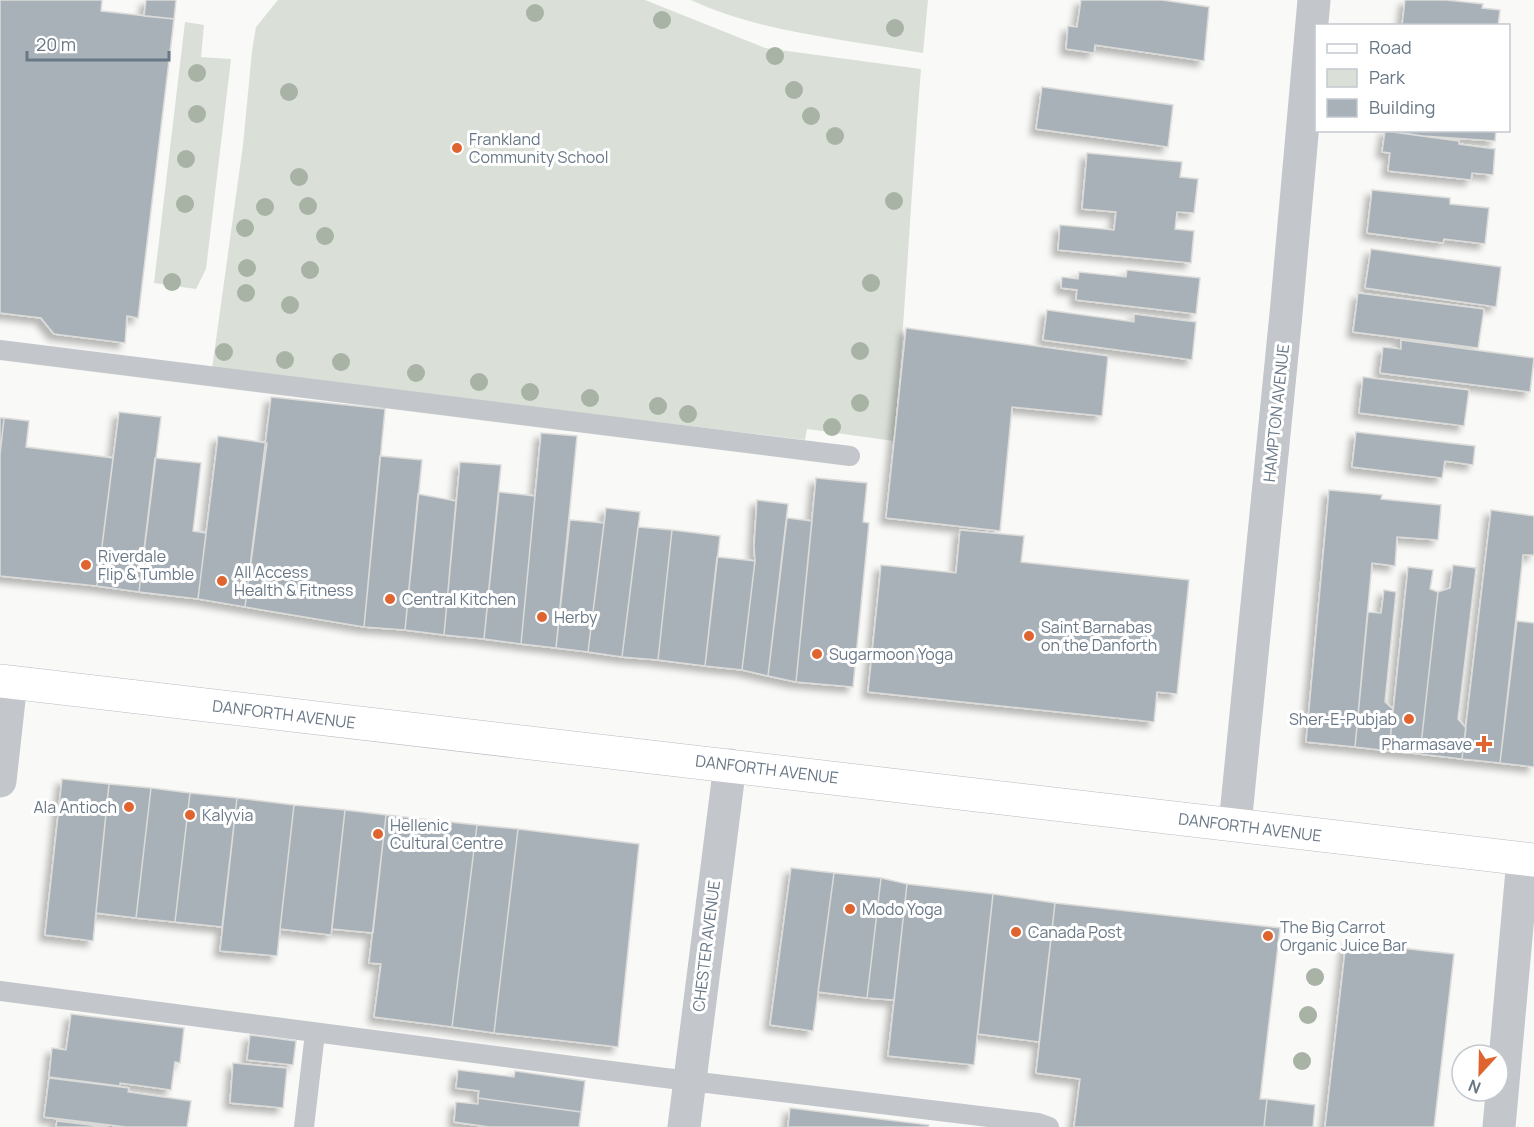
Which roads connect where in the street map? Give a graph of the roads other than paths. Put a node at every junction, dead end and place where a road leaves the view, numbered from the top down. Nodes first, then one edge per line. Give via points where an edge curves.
1 (1314, 0) edge
2 (0, 350) edge
3 (850, 456) dead end
4 (6, 681) edge
5 (730, 765) junction
6 (0, 781) edge
7 (1235, 825) junction
8 (1529, 860) edge
9 (0, 991) edge
10 (315, 1033) junction
11 (690, 1081) junction
12 (304, 1127) edge
13 (684, 1127) edge
14 (1049, 1127) edge
15 (1499, 1127) edge

1 - 7 street, HAMPTON AVENUE
2 - 3 lane
4 - 5 main road, DANFORTH AVENUE
4 - 6 street
5 - 7 main road, DANFORTH AVENUE
5 - 11 street, CHESTER AVENUE
7 - 8 main road, DANFORTH AVENUE
8 - 15 street
9 - 10 lane
10 - 11 lane
10 - 12 lane
11 - 13 street, CHESTER AVENUE
11 - 14 lane

